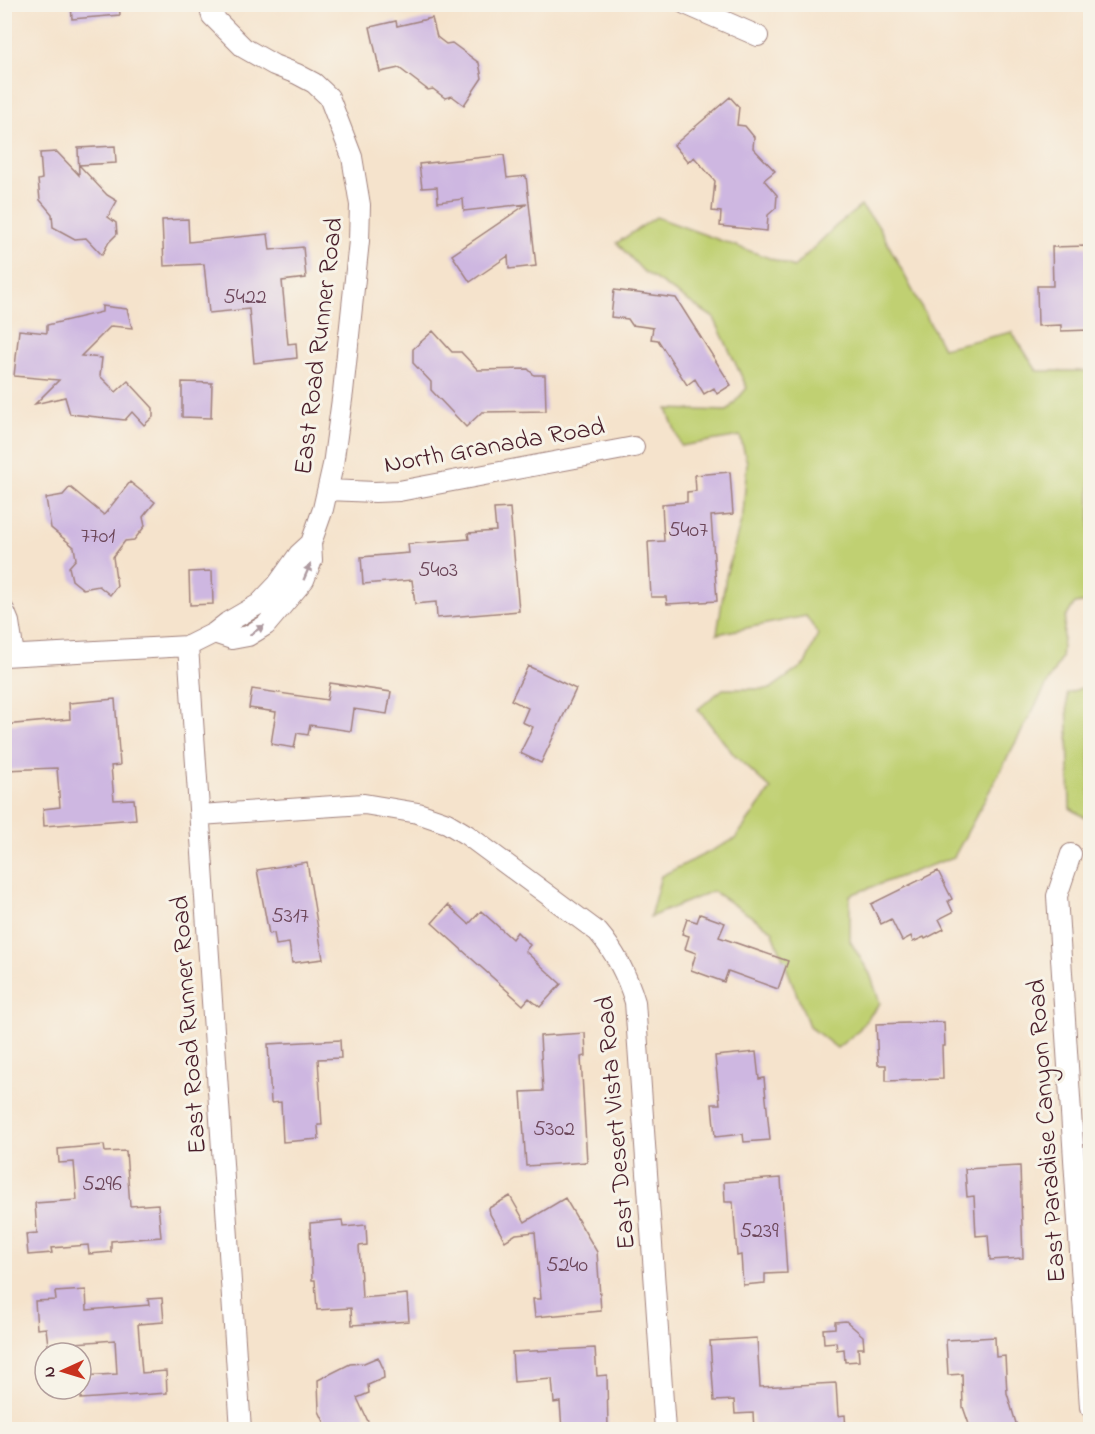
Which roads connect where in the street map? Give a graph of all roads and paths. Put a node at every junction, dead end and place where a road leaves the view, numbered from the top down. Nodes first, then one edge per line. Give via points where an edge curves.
1 (209, 4) edge
2 (685, 4) edge
3 (758, 36) dead end
4 (634, 447) dead end
5 (328, 490) junction
6 (4, 610) edge
7 (188, 646) junction
8 (9, 656) edge
9 (200, 815) junction
10 (1071, 854) dead end
11 (1090, 1407) edge
12 (241, 1430) edge
13 (665, 1430) edge

1 - 5 street, East Road Runner Road via 212,16 244,48 305,79 329,96 352,157 360,205 359,241
2 - 3 street
4 - 5 street, North Granada Road via 399,491
5 - 7 street, East Road Runner Road via 304,580 266,625 248,636 232,639 213,633
6 - 8 street via 9,622
7 - 8 street
7 - 9 street, East Road Runner Road
9 - 12 street, East Road Runner Road
9 - 13 street, East Desert Vista Road via 364,804 418,813 467,835 598,932 613,950 634,1002
10 - 11 street, East Paradise Canyon Road via 1057,896

